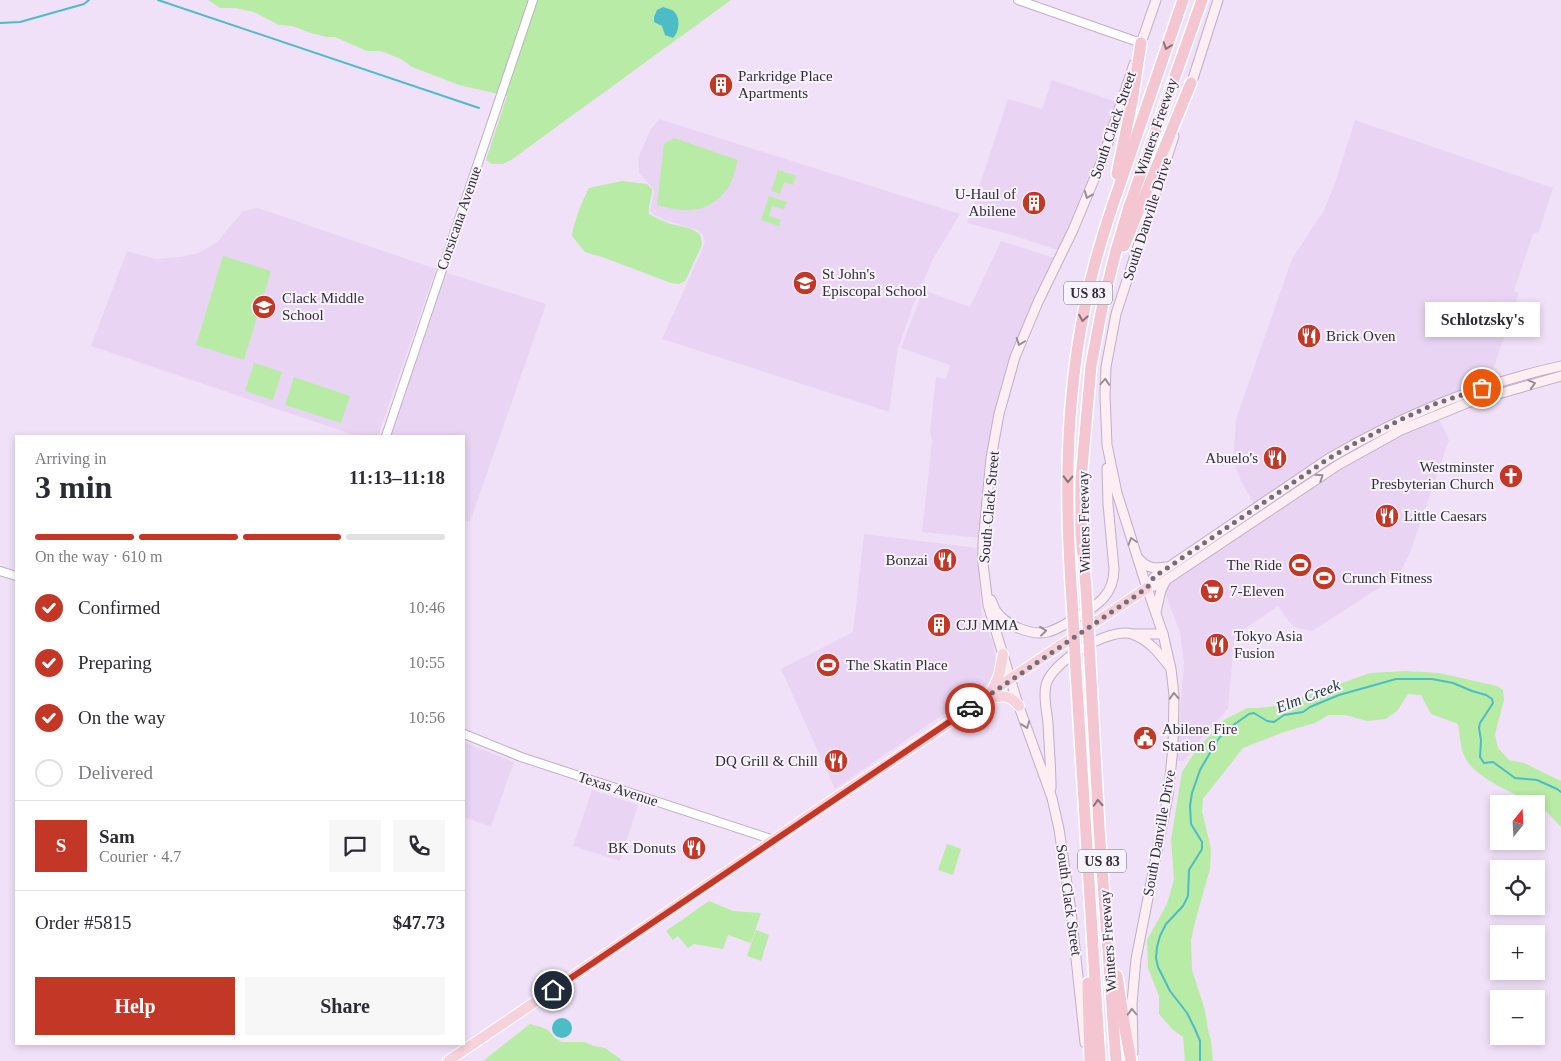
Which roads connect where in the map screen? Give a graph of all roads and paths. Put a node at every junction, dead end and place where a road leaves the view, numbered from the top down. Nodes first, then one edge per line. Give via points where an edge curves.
1 (533, 0) edge
2 (1018, 0) edge
3 (1156, 0) edge
4 (1183, 0) edge
5 (1202, 0) edge
6 (1218, 0) edge
7 (1141, 43) junction
8 (1191, 83) junction
9 (1097, 257) junction
10 (1106, 292) junction
11 (1561, 366) edge
12 (1561, 376) edge
13 (386, 435) edge
14 (1107, 445) junction
15 (1138, 558) junction
16 (1168, 567) junction
17 (0, 571) edge
18 (15, 576) edge
19 (1166, 580) junction
20 (985, 584) junction
21 (1147, 588) junction
22 (1156, 612) junction
23 (1132, 634) junction
24 (1163, 634) junction
25 (1003, 654) junction
26 (1171, 669) junction
27 (1010, 679) junction
28 (991, 693) junction
29 (982, 700) junction
30 (1019, 706) junction
31 (465, 734) edge
32 (1052, 798) junction
33 (1099, 827) junction
34 (774, 840) junction
35 (1087, 862) junction
36 (448, 1061) edge
37 (1088, 1061) edge
38 (1100, 1061) edge
39 (1116, 1061) edge
40 (1132, 1061) edge

1 - 13 street, Corsicana Avenue
2 - 7 street
3 - 7 main road, South Clack Street
4 -> 9 highway, Winters Freeway / US 83
5 - 10 highway, Winters Freeway / US 83 via 1129,207
6 - 8 main road, South Danville Drive
7 - 9 highway via 1116,180
7 -> 20 main road, South Clack Street via 1103,158 1074,230 1025,330 1008,378 990,468 983,543
8 - 10 highway
14 -> 8 main road, South Danville Drive via 1106,366 1116,314
9 -> 35 highway, Winters Freeway / US 83, bridge via 1074,368 1067,479
33 -> 10 highway, Winters Freeway / US 83, bridge via 1081,534 1081,480 1091,366
11 - 16 main road via 1471,391 1404,418 1328,459
19 -> 12 main road via 1338,465 1400,430 1467,403
15 -> 14 main road, South Danville Drive via 1117,493
20 -> 14 main road via 995,610 1003,618 1014,626 1034,632 1057,628 1097,605 1105,596 1114,577
15 - 16 main road via 1151,568
15 - 21 main road, South Danville Drive
16 - 21 main road via 1154,577
17 - 18 street
19 - 21 main road
19 - 22 main road
20 - 25 main road, South Clack Street
21 - 22 main road, South Danville Drive
21 - 27 highway
22 - 24 main road, South Danville Drive
23 - 24 main road
23 - 26 main road via 1154,647
23 - 32 main road via 1101,638 1051,673 1045,697
24 - 26 main road, South Danville Drive
25 - 27 main road, South Clack Street
25 - 28 highway
40 -> 26 main road, South Danville Drive via 1136,958 1168,796 1173,747
27 - 28 highway
27 - 30 main road, South Clack Street
28 - 29 highway
29 - 30 highway via 1009,697
29 - 34 highway
30 -> 32 main road, South Clack Street
31 - 34 street, Texas Avenue via 521,757
32 - 37 main road, South Clack Street via 1071,911
33 - 39 highway, Winters Freeway / US 83
33 - 40 highway via 1112,898 1124,1029
34 - 36 highway
35 - 37 highway
35 - 38 highway, Winters Freeway / US 83

